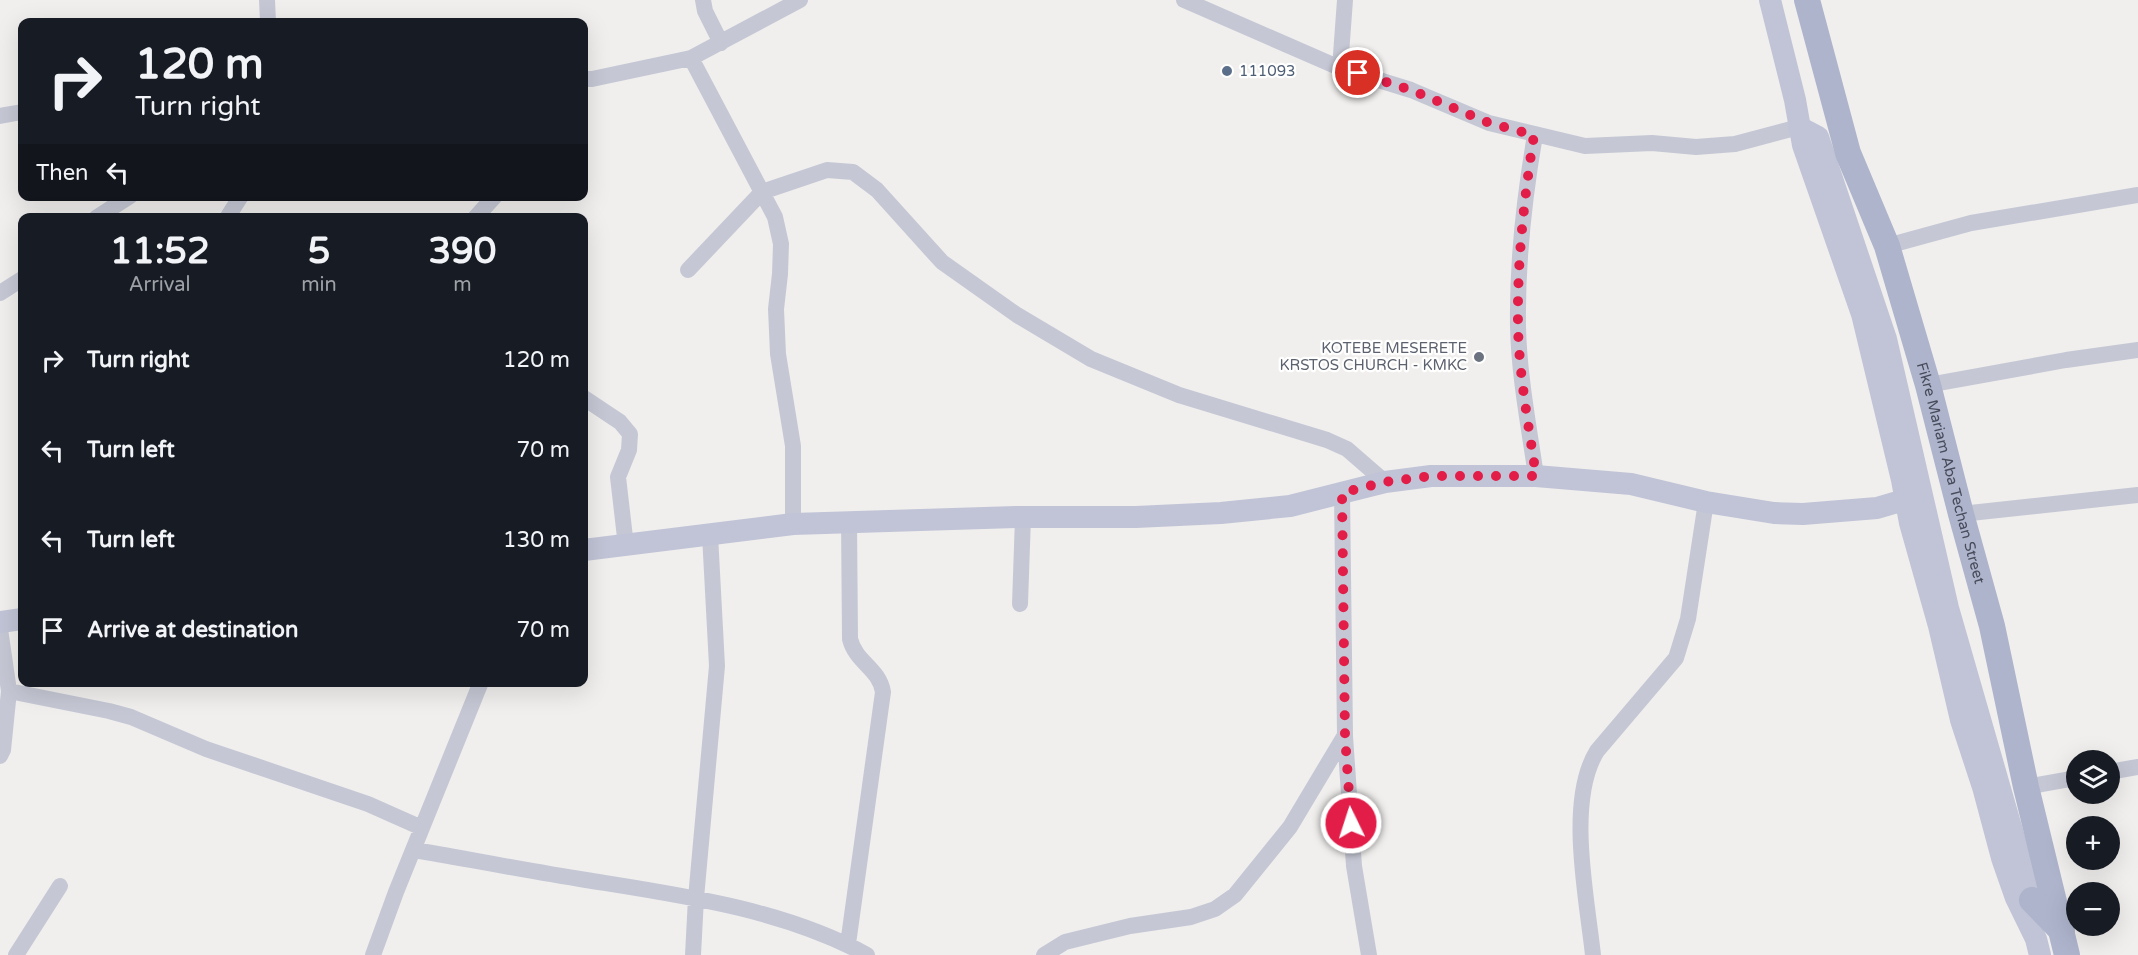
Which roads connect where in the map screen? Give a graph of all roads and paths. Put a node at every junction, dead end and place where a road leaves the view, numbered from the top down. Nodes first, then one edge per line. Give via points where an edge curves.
1 (267, 0) edge
2 (703, 0) edge
3 (800, 0) edge
4 (1184, 0) edge
5 (1345, 0) edge
6 (1770, 0) edge
7 (1807, 0) edge
8 (268, 18) edge
9 (721, 43) junction
10 (691, 58) junction
11 (1340, 68) junction
12 (588, 83) edge
13 (18, 113) edge
14 (0, 116) edge
15 (1799, 127) junction
16 (1534, 135) junction
17 (762, 192) junction
18 (2138, 195) edge
19 (122, 201) edge
20 (490, 201) edge
21 (104, 213) edge
22 (480, 213) edge
23 (1887, 246) junction
24 (688, 270) dead end
25 (18, 282) edge
26 (0, 293) edge
27 (2138, 350) edge
28 (1928, 385) junction
29 (588, 401) edge
30 (1536, 476) junction
31 (1385, 482) junction
32 (1342, 493) junction
33 (2138, 495) edge
34 (1913, 498) junction
35 (1706, 502) junction
36 (1961, 514) junction
37 (1023, 517) junction
38 (849, 521) junction
39 (793, 524) junction
40 (710, 535) junction
41 (626, 546) junction
42 (588, 550) edge
43 (1020, 604) dead end
44 (18, 615) edge
45 (18, 620) edge
46 (0, 622) edge
47 (0, 629) edge
48 (479, 687) edge
49 (9, 691) junction
50 (1345, 735) junction
51 (0, 756) edge
52 (2138, 767) edge
53 (2120, 770) edge
54 (2066, 780) edge
55 (2026, 787) junction
56 (422, 828) junction
57 (415, 850) junction
58 (60, 886) dead end
59 (696, 898) junction
60 (2026, 903) junction
61 (2065, 943) edge
62 (848, 944) junction
63 (16, 955) edge
64 (373, 955) edge
65 (693, 955) edge
66 (867, 955) edge
67 (1044, 955) edge
68 (1369, 955) edge
69 (1593, 955) edge
70 (2040, 955) edge

1 - 8 street
2 - 9 street
3 - 9 street
4 - 11 street
5 - 11 street
6 - 15 street
7 - 23 main road, Fikre Mariam Aba Techan Street via 1848,153
9 - 10 street
10 - 12 street
10 - 17 street
11 - 16 street via 1411,90 1489,123
13 - 14 street
15 - 16 street via 1735,144 1696,147 1585,146
15 - 34 street via 1815,184 1862,314
16 - 30 street via 1519,253 1518,328
17 - 24 street
17 - 31 street via 827,170 853,172 877,190 942,262 1017,315 1091,359 1179,395 1327,440 1347,449
17 - 39 street via 781,244 777,354 794,446
18 - 23 street via 1979,222
19 - 21 street
20 - 22 street
23 - 28 main road, Fikre Mariam Aba Techan Street
25 - 26 street
27 - 28 street
28 - 36 main road, Fikre Mariam Aba Techan Street
29 - 41 street via 620,422 630,434 618,477
30 - 31 street via 1431,476
30 - 35 street via 1631,484
31 - 32 street
32 - 37 street via 1290,506 1221,513
32 - 50 street
33 - 36 street
34 - 35 street via 1877,508 1803,514
34 - 60 street via 1948,608
35 - 69 street via 1688,620 1677,658 1597,751 1583,794 1580,835
36 - 55 main road, Fikre Mariam Aba Techan Street via 1992,626
37 - 38 street
37 - 43 street
38 - 39 street
38 - 62 street via 850,639 859,658 877,674 884,692
39 - 40 street
40 - 41 street
40 - 59 street via 717,666
41 - 42 street
44 - 46 street
45 - 46 street
47 - 49 street
48 - 56 street
49 - 51 street
49 - 56 street via 131,717 206,749 368,804
50 - 67 street via 1290,827 1235,895 1215,909 1191,917 1130,926 1065,942
50 - 68 street via 1354,866
52 - 53 street
54 - 55 street
55 - 61 main road, Fikre Mariam Aba Techan Street
56 - 57 street
57 - 59 street
57 - 64 street
58 - 63 street
59 - 62 street via 777,919
59 - 65 street
60 - 61 main road
60 - 70 street
62 - 66 street

